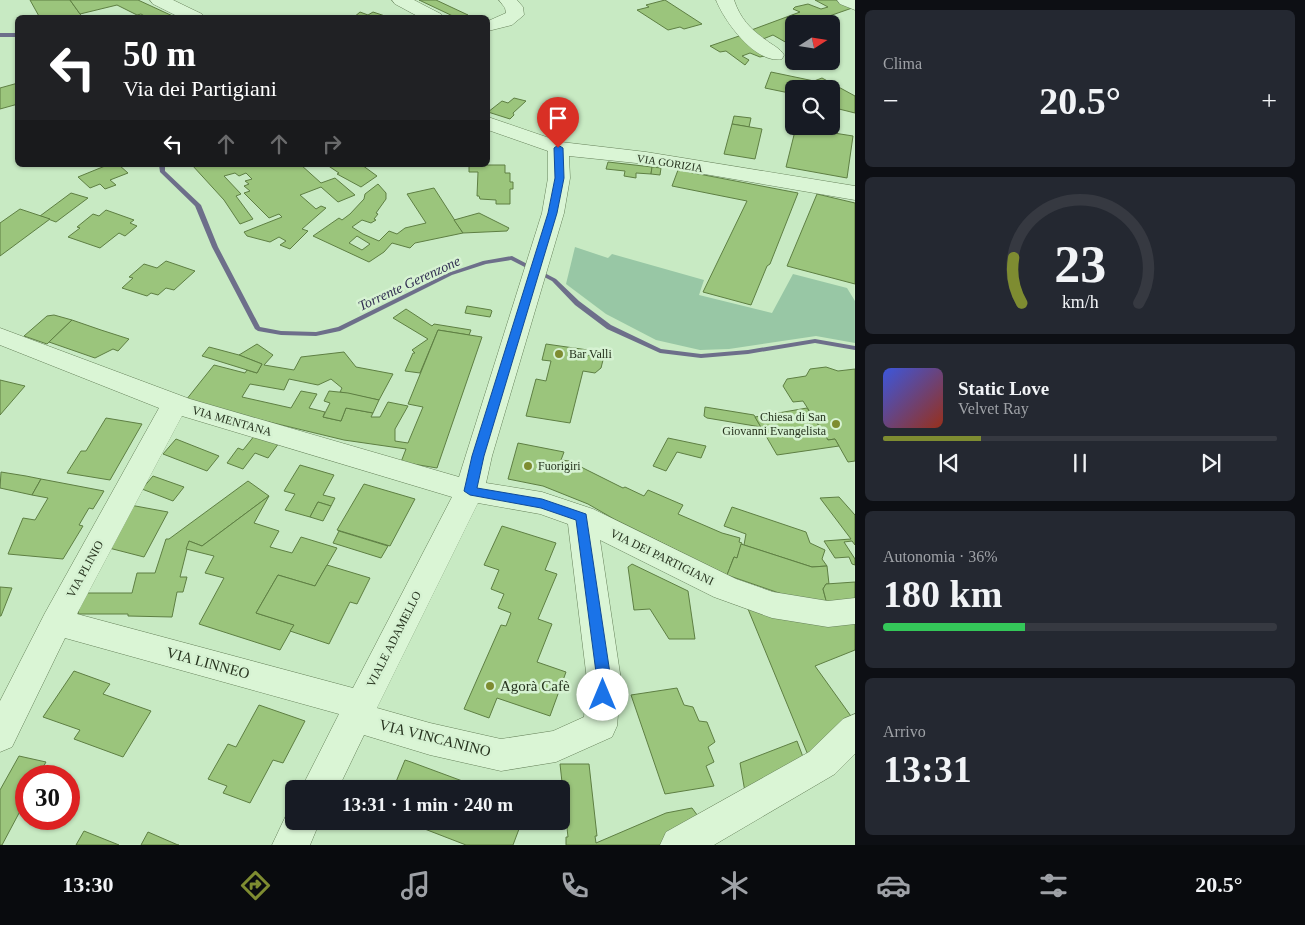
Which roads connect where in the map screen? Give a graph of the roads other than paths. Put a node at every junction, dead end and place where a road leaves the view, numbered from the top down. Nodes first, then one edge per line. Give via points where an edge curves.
1 (159, 0) edge
2 (401, 0) edge
3 (508, 0) edge
4 (726, 0) edge
5 (846, 0) edge
6 (855, 4) edge
7 (195, 11) edge
8 (429, 15) edge
9 (490, 25) edge
10 (775, 55) dead end
11 (490, 124) edge
12 (558, 148) junction
13 (855, 193) edge
14 (0, 336) edge
15 (175, 404) junction
16 (470, 491) junction
17 (582, 518) junction
18 (855, 611) edge
19 (56, 622) junction
20 (358, 711) junction
21 (855, 730) edge
22 (0, 736) edge
23 (324, 780) edge
24 (298, 830) edge
25 (291, 845) edge
26 (679, 845) edge

1 - 7 street
2 - 8 street
3 - 9 street via 515,15
4 - 10 street via 728,10 746,36
5 - 6 street
11 - 12 street, VIA GORIZIA
12 - 13 street, VIA GORIZIA via 646,158
12 - 16 street, VIALE ADAMELLO via 559,178 553,213
14 - 15 street, VIA MENTANA
15 - 16 street, VIA MENTANA
15 - 19 street, VIA PLINIO
16 - 17 street, VIA DEI PARTIGIANI via 542,503
16 - 20 street, VIALE ADAMELLO
17 - 18 street, VIA DEI PARTIGIANI via 725,588 772,605 828,614
17 - 20 street, VIA VINCANINO via 604,680 600,726 556,746 500,755 430,739
19 - 20 street, VIA LINNEO
19 - 22 street, VIA PLINIO
20 - 23 street, VIALE ADAMELLO
21 - 26 street via 822,763
24 - 25 street

